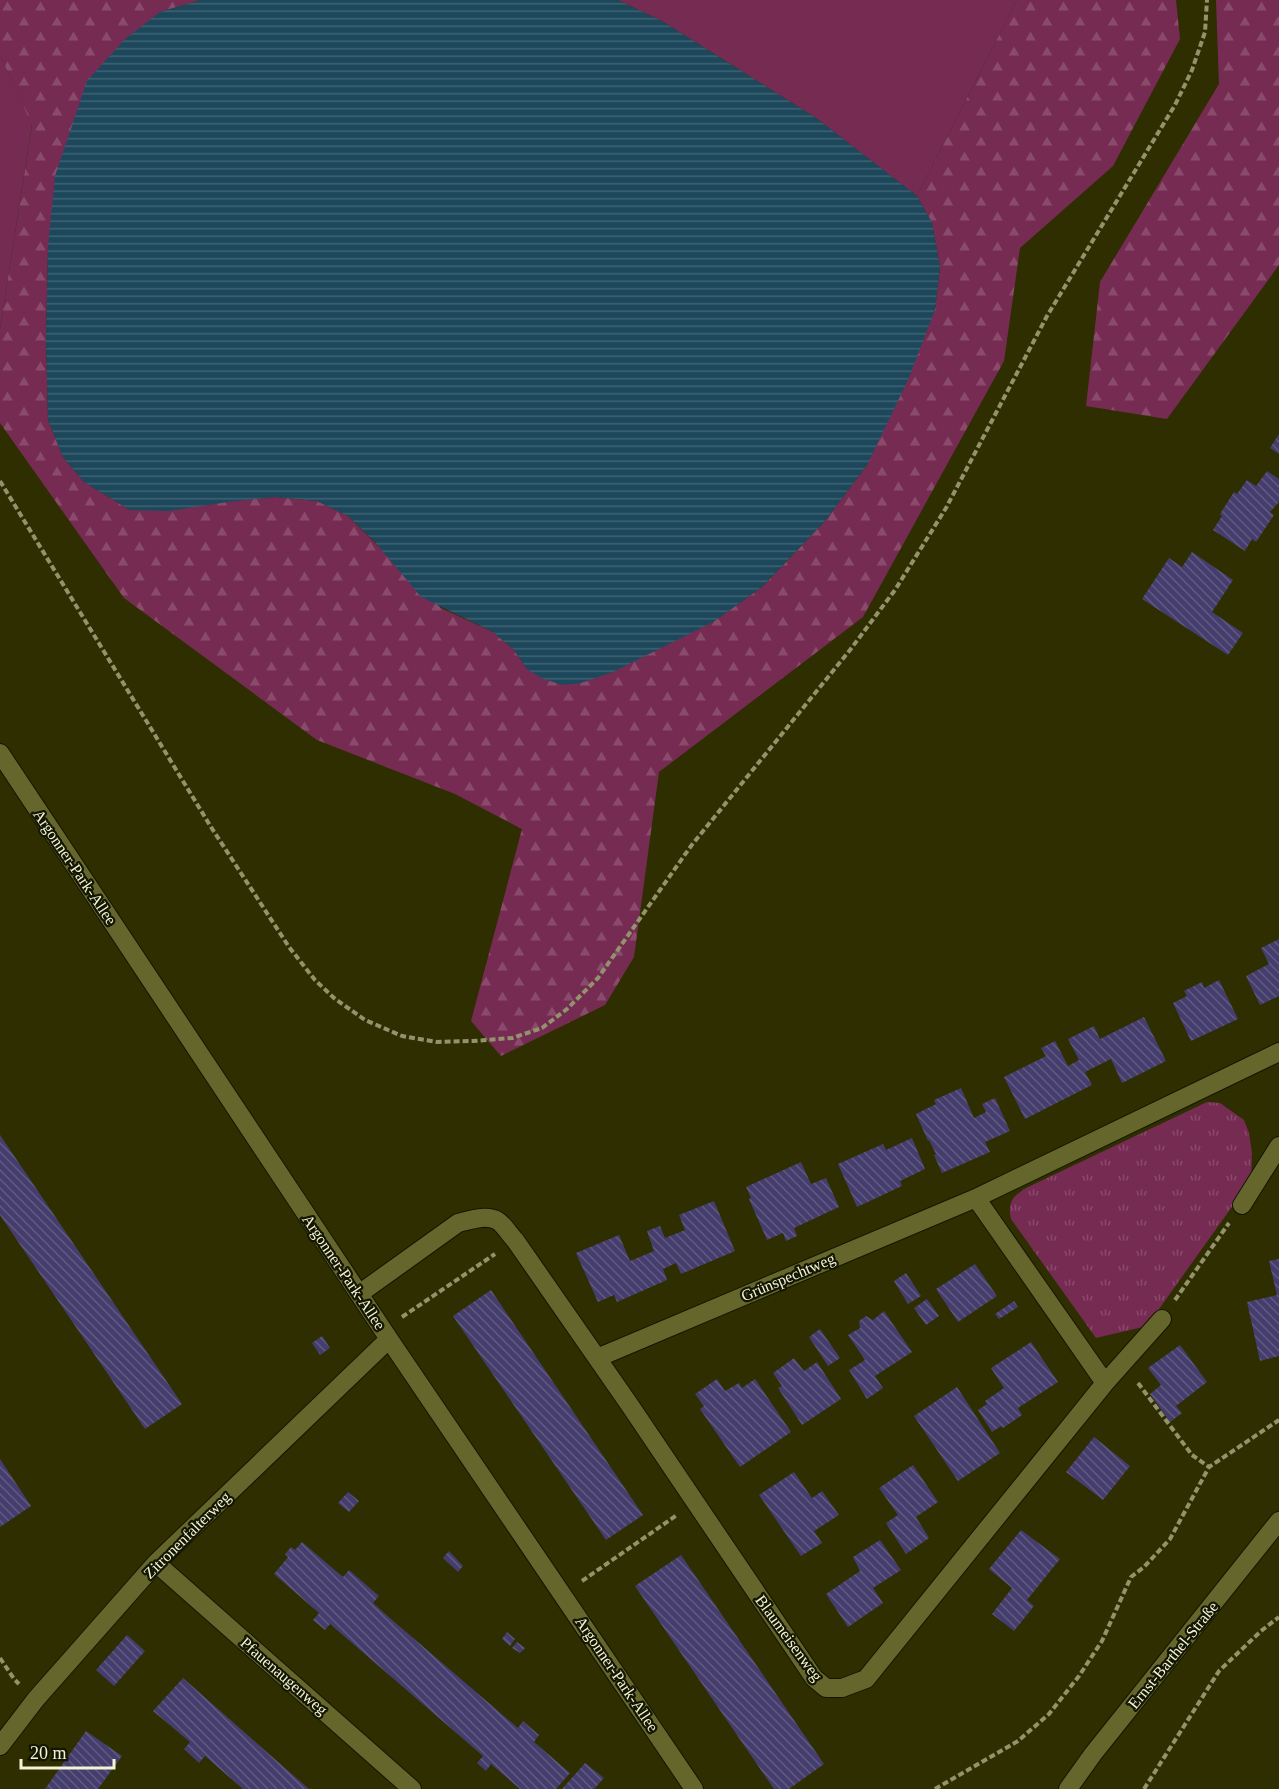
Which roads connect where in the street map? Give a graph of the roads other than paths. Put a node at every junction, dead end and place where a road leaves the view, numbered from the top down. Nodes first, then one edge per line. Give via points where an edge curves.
1 (0, 753) edge
2 (1279, 1052) edge
3 (1279, 1146) edge
4 (976, 1198) junction
5 (1242, 1205) road end
6 (359, 1294) junction
7 (1162, 1319) road end
8 (386, 1335) junction
9 (597, 1358) junction
10 (1105, 1383) junction
11 (1279, 1521) edge
12 (156, 1563) junction
13 (0, 1746) edge
14 (695, 1788) edge
15 (412, 1789) edge
16 (1068, 1789) edge

1 - 6 street, Argonner-Park-Allee
2 - 4 street, Grünspechtweg
3 - 5 street
4 - 9 street, Grünspechtweg
4 - 10 street
6 - 8 street, Argonner-Park-Allee
6 - 9 street via 458,1223 488,1218 498,1221 515,1240
7 - 10 street, Blaumeisenweg
8 - 12 street, Zitronenfalterweg
8 - 14 street, Argonner-Park-Allee
9 - 10 street, Blaumeisenweg via 814,1678 826,1688 842,1688 866,1678
11 - 16 street, Ernst-Barthel-Straße
12 - 13 street, Zitronenfalterweg via 36,1699
12 - 15 street, Pfauenaugenweg

